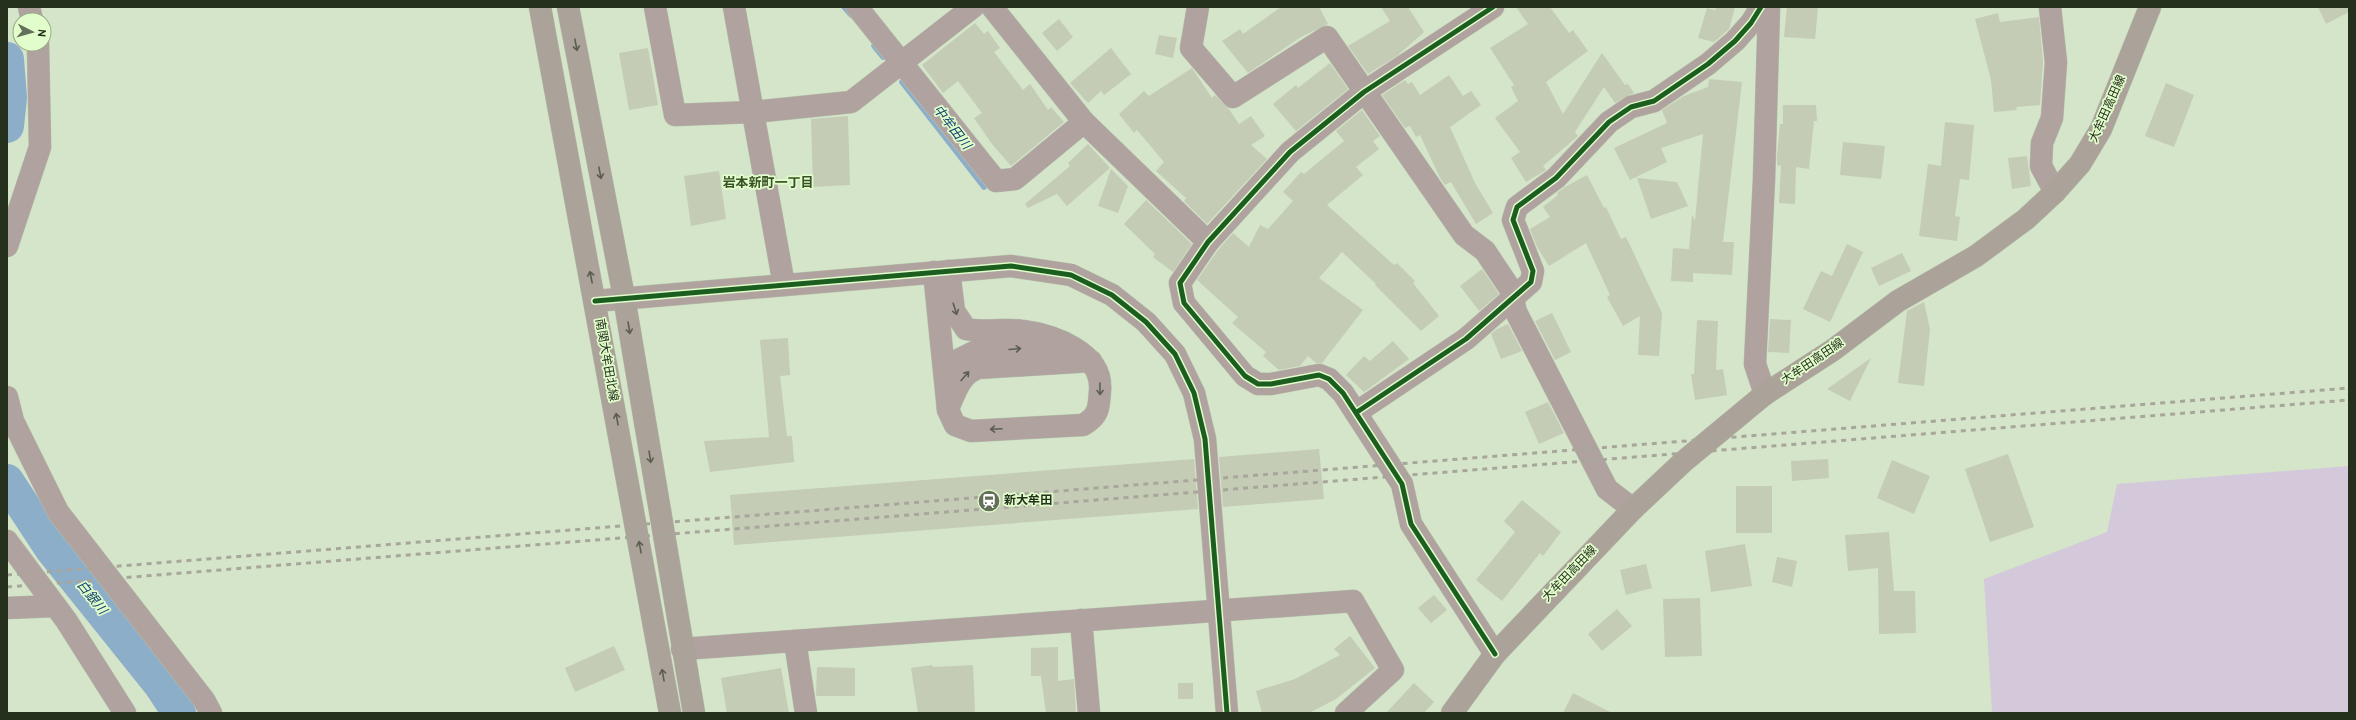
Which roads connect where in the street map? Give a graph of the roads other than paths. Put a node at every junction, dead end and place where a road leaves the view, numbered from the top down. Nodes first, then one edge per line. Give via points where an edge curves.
1 (540, 7) edge
2 (568, 7) edge
3 (655, 7) edge
4 (734, 7) edge
5 (858, 7) edge
6 (973, 7) edge
7 (992, 7) edge
8 (1198, 7) edge
9 (1493, 7) edge
10 (1761, 7) edge
11 (1769, 7) edge
12 (2050, 7) edge
13 (2150, 7) edge
14 (38, 52) edge
15 (900, 63) junction
16 (1364, 92) junction
17 (753, 112) junction
18 (1084, 122) junction
19 (2055, 192) junction
20 (1208, 242) junction
21 (7, 246) edge
22 (942, 272) junction
23 (784, 284) junction
24 (624, 297) junction
25 (1513, 298) junction
26 (595, 301) junction
27 (1065, 344) junction
28 (1091, 361) junction
29 (945, 378) junction
30 (1765, 394) junction
31 (7, 397) edge
32 (948, 410) junction
33 (1356, 412) junction
34 (1633, 509) junction
35 (7, 541) edge
36 (55, 606) junction
37 (7, 608) edge
38 (1219, 610) junction
39 (1081, 620) junction
40 (795, 641) junction
41 (682, 649) junction
42 (1495, 654) junction
43 (125, 713) edge
44 (211, 713) edge
45 (670, 713) edge
46 (694, 713) edge
47 (806, 713) edge
48 (1089, 713) edge
49 (1227, 713) edge
50 (1346, 713) edge
51 (1452, 713) edge

26 -> 1 main road, 南関大牟田北線
2 -> 24 main road
3 - 17 street via 675,115
4 - 17 street
5 - 15 street
6 - 15 street
7 - 18 street
8 - 16 street via 1191,48 1233,97 1327,36
9 - 16 street
10 - 25 street via 1735,41 1708,64 1654,101 1631,107 1609,122 1556,178 1517,207 1513,220 1533,271 1531,282
11 - 30 street via 1755,364
12 - 19 street via 2056,62 2052,118 2042,143 2041,166
13 - 19 main road, 大牟田高田線 via 2101,129 2080,164
14 - 21 street via 40,147
15 - 17 street via 851,102
15 - 18 street via 996,181 1015,179
16 - 20 street via 1290,152
16 - 25 street via 1464,235 1485,251 1511,290
17 - 23 street
18 - 20 street
19 - 30 main road, 大牟田高田線 via 2026,219 1976,256 1898,301 1833,350
20 - 33 street via 1180,282 1184,303 1245,376 1258,384 1271,384 1319,375 1329,379 1344,393
22 - 23 street
22 -> 27 street via 954,311 966,329 981,332 1023,331
22 - 29 street
22 - 38 street via 1011,266 1071,275 1112,295 1146,322 1175,354 1194,393 1205,439
23 - 24 street
24 - 26 street
24 -> 41 main road
25 - 33 street via 1466,339
25 - 34 street via 1516,312 1535,352 1607,489
45 -> 26 main road, 南関大牟田北線
27 - 28 street
29 -> 27 street via 958,360 974,352
32 -> 28 street via 957,386 969,371 978,368
28 -> 32 street via 1097,369 1100,387 1099,406 1094,419 1083,425 971,431 955,425
29 - 32 street
30 - 34 main road, 大牟田高田線 via 1683,462
31 - 44 street via 13,421 58,512 204,700
33 - 42 street via 1402,484 1411,524
34 - 42 main road, 大牟田高田線
35 - 36 street
36 - 37 street
36 - 43 street
38 - 39 street
38 - 49 street
38 - 50 street via 1353,601 1393,670
39 - 40 street
39 - 48 street
40 - 41 street
40 - 47 street
41 - 46 main road
42 - 51 main road, 大牟田高田線

